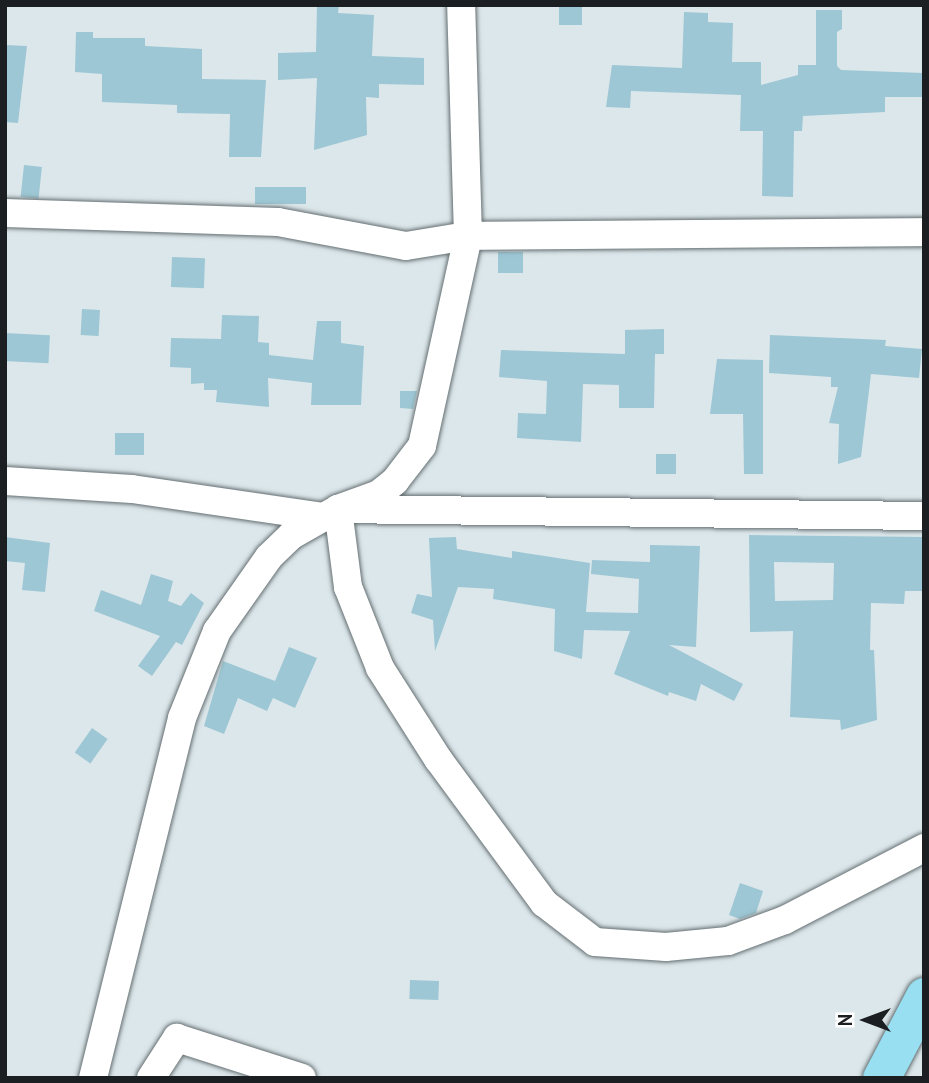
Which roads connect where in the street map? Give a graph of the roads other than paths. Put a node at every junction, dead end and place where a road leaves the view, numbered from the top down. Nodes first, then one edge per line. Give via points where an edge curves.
1 (461, 5) edge
2 (5, 213) edge
3 (924, 232) edge
4 (468, 236) junction
5 (5, 481) edge
6 (331, 513) junction
7 (924, 516) edge
8 (924, 848) edge
9 (924, 996) edge
10 (93, 1078) edge
11 (151, 1078) edge
12 (302, 1078) edge
13 (881, 1078) edge

1 - 4 street
2 - 4 street via 278,222 406,246
3 - 4 street
4 - 6 street via 422,446 379,494
5 - 6 street via 132,489
6 - 7 street
6 - 8 street via 348,587 380,668 438,758 544,903 595,942 666,947 728,941 785,920
6 - 10 street via 292,535 269,557 218,631 182,718
9 - 13 main road
11 - 12 street via 177,1038

